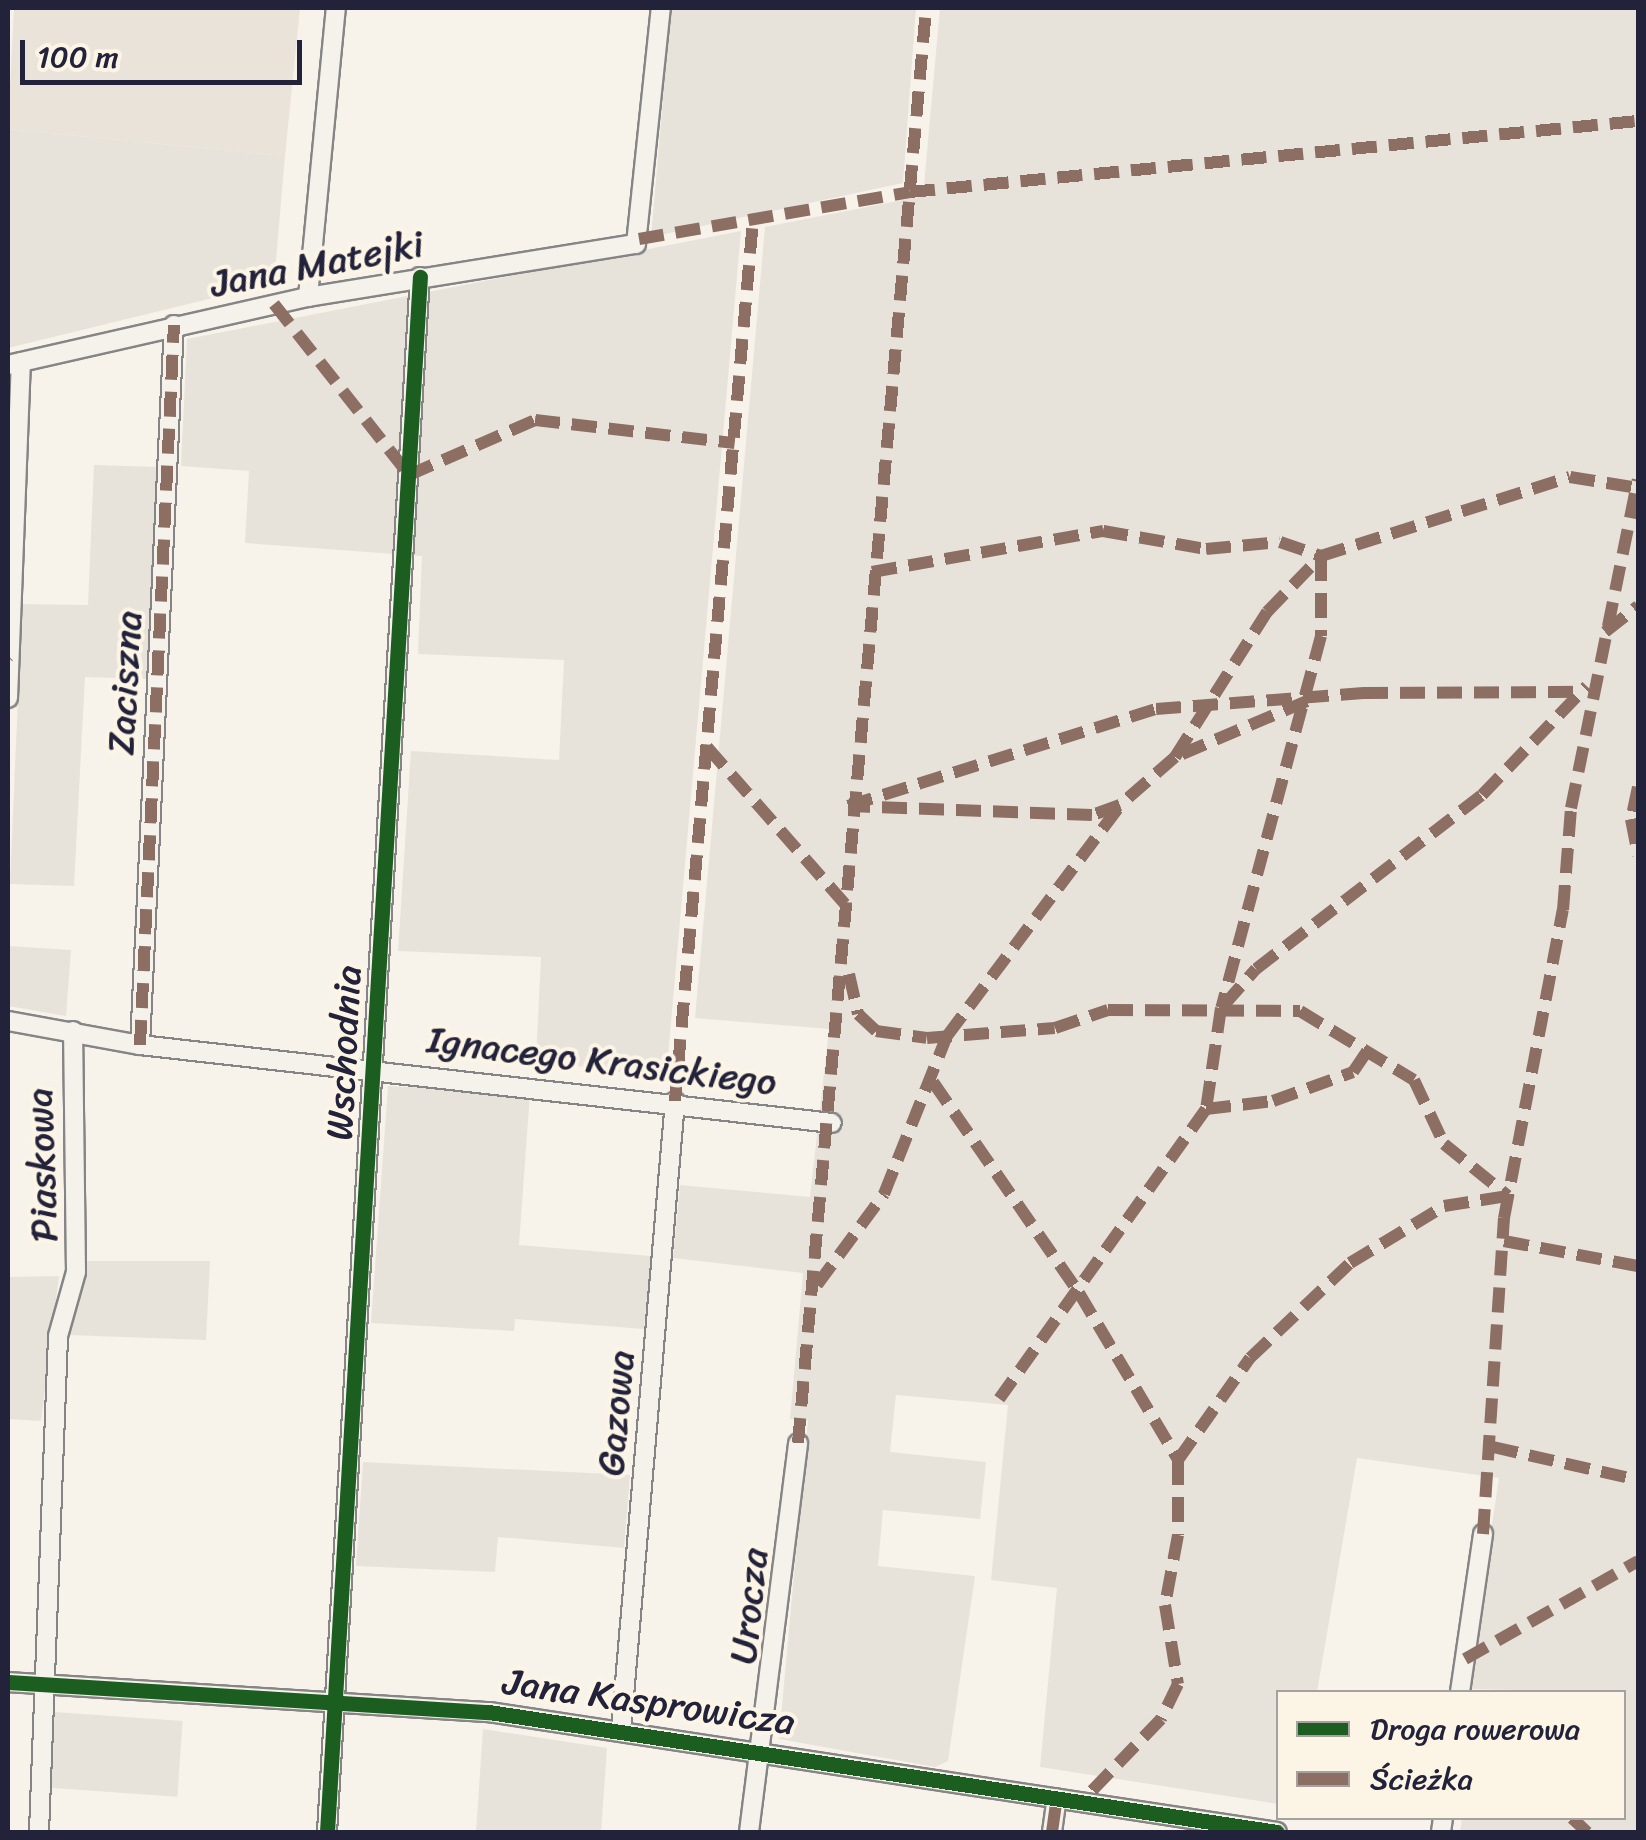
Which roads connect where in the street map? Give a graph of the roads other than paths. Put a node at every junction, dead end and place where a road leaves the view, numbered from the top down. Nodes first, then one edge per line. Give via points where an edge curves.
1 (336, 8) edge
2 (661, 8) edge
3 (420, 277) junction
4 (308, 297) junction
5 (174, 325) junction
6 (14, 363) edge
7 (8, 698) edge
8 (8, 1021) edge
9 (73, 1032) junction
10 (140, 1045) junction
11 (376, 1067) junction
12 (675, 1101) junction
13 (832, 1123) dead end
14 (798, 1443) dead end
15 (1483, 1534) dead end
16 (8, 1682) edge
17 (44, 1684) junction
18 (1460, 1690) edge
19 (336, 1702) junction
20 (621, 1730) junction
21 (760, 1750) junction
22 (1057, 1798) junction
23 (38, 1832) edge
24 (327, 1832) edge
25 (749, 1832) edge
26 (1052, 1832) edge
27 (1277, 1832) edge

1 - 4 street
2 - 3 street, Jana Matejki via 639,239
3 - 4 street, Jana Matejki
3 - 11 street, Wschodnia
4 - 5 street, Jana Matejki
5 - 6 street, Jana Matejki
5 - 10 street, Zaciszna
6 - 7 street
8 - 9 street, Ignacego Krasickiego
9 - 10 street, Ignacego Krasickiego
9 - 17 street, Piaskowa via 76,1272 58,1336
10 - 11 street, Ignacego Krasickiego
11 - 12 street, Ignacego Krasickiego
11 - 19 street, Wschodnia
12 - 13 street, Ignacego Krasickiego
12 - 20 street, Gazowa
14 - 21 street, Urocza
15 - 18 street
16 - 17 street, Jana Kasprowicza
17 - 19 street, Jana Kasprowicza
17 - 23 street, Piaskowa
19 - 20 street, Jana Kasprowicza
19 - 24 street, Wschodnia
20 - 21 street, Jana Kasprowicza
21 - 22 street, Jana Kasprowicza
21 - 25 street, Urocza
22 - 26 street
22 - 27 street, Jana Kasprowicza

